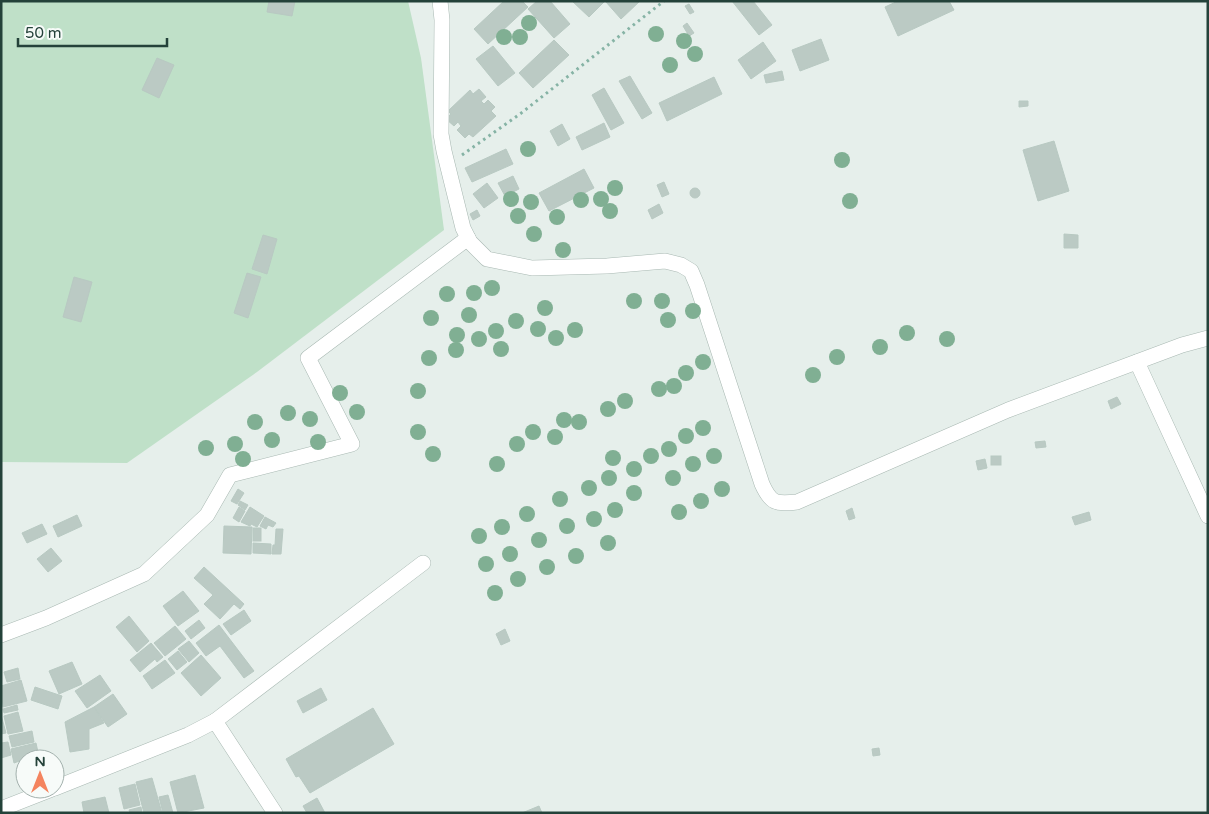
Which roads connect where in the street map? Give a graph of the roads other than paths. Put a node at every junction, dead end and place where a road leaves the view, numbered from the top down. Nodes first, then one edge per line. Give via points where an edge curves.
1 (440, 1) edge
2 (468, 238) junction
3 (1208, 338) edge
4 (1137, 362) junction
5 (1208, 516) edge
6 (423, 563) dead end
7 (1, 635) edge
8 (214, 721) junction
9 (65, 784) edge
10 (26, 799) edge
11 (1, 809) edge
12 (275, 813) edge

1 - 2 street via 441,134
2 - 4 street via 487,259 532,268 665,261 691,271 762,484 768,497 783,503 797,502 1008,410
2 - 7 street via 308,358 352,444 230,475 207,515 144,574
3 - 4 street
4 - 5 street
6 - 8 street
8 - 9 street via 188,735
8 - 12 street
10 - 11 street

